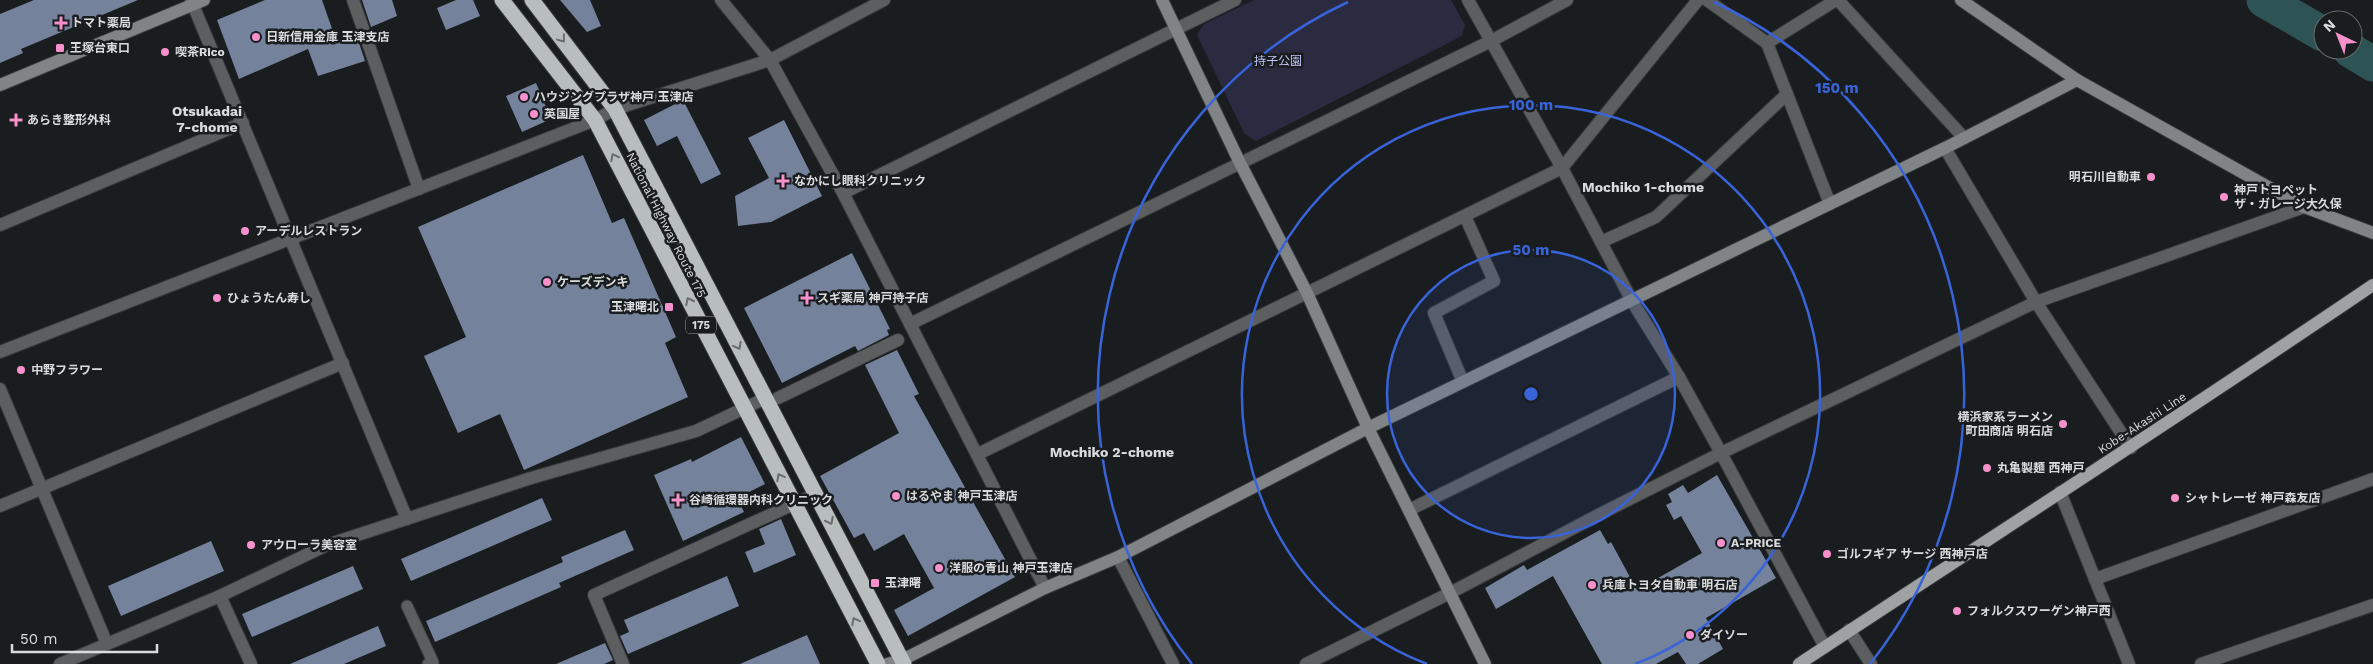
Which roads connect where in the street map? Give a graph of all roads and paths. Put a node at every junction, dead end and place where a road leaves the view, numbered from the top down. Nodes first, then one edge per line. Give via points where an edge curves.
1 (353, 0) edge
2 (502, 0) edge
3 (532, 0) edge
4 (720, 0) edge
5 (884, 0) edge
6 (1162, 0) edge
7 (1235, 0) edge
8 (1468, 0) edge
9 (1567, 0) edge
10 (1698, 0) edge
11 (1707, 0) edge
12 (1837, 0) edge
13 (1961, 0) edge
14 (196, 2) edge
15 (1176, 29) junction
16 (1491, 40) junction
17 (1767, 43) junction
18 (770, 60) junction
19 (2077, 80) junction
20 (0, 85) edge
21 (1787, 94) junction
22 (615, 109) junction
23 (594, 120) junction
24 (243, 123) junction
25 (1964, 138) junction
26 (1945, 148) junction
27 (1240, 163) junction
28 (1562, 168) junction
29 (419, 189) junction
30 (843, 193) junction
31 (1830, 204) junction
32 (2304, 207) junction
33 (1465, 216) junction
34 (0, 225) edge
35 (2373, 233) edge
36 (290, 239) junction
37 (1601, 242) junction
38 (2373, 285) edge
39 (1307, 293) junction
40 (1632, 301) junction
41 (2036, 302) junction
42 (910, 324) junction
43 (898, 340) dead end
44 (0, 352) edge
45 (342, 363) junction
46 (1679, 377) junction
47 (1463, 382) junction
48 (0, 389) edge
49 (772, 398) junction
50 (744, 408) junction
51 (1368, 428) junction
52 (2131, 448) junction
53 (1721, 453) junction
54 (978, 454) junction
55 (2373, 479) edge
56 (41, 489) junction
57 (2060, 492) junction
58 (816, 494) junction
59 (795, 505) junction
60 (0, 506) edge
61 (1409, 510) junction
62 (407, 519) junction
63 (1118, 557) junction
64 (2095, 579) junction
65 (1045, 588) junction
66 (1450, 593) junction
67 (220, 596) junction
68 (2373, 605) edge
69 (407, 606) dead end
70 (1849, 630) junction
71 (107, 644) junction
72 (1825, 647) junction
73 (898, 663) edge
74 (60, 664) edge
75 (251, 664) edge
76 (428, 664) edge
77 (623, 664) edge
78 (878, 664) edge
79 (1173, 664) edge
80 (1306, 664) edge
81 (1485, 664) edge
82 (1799, 664) edge
83 (1871, 664) edge
84 (2129, 664) edge
85 (2202, 664) edge

1 - 29 street
2 - 23 highway, National Highway Route 175 / 175
3 -> 22 highway, National Highway Route 175 / 175
4 - 18 street
5 - 18 street
6 - 15 street
7 - 15 street
8 - 16 street
9 - 16 street
10 - 28 street
11 - 17 street
12 - 17 street
12 - 25 street
13 - 19 street
14 - 20 street
14 - 24 street
15 - 27 street
15 - 30 street
16 - 27 street
16 - 28 street
17 - 21 street
18 - 22 street
18 - 30 street
19 - 25 street
19 - 32 street
21 - 31 street
21 - 37 street via 1656,217
22 - 23 street
22 -> 49 highway, National Highway Route 175 / 175
23 - 29 street
50 -> 23 highway, National Highway Route 175 / 175
24 - 34 street
24 - 36 street
25 - 26 street
26 - 31 street
26 - 41 street
27 - 39 street
27 - 42 street
28 - 33 street
28 - 37 street
29 - 36 street
30 - 42 street
31 - 40 street
32 - 35 street
32 - 41 street
33 - 39 street
33 - 47 street via 1494,281 1434,313
36 - 44 street
36 - 45 street
37 - 40 street
38 - 52 main road, Kobe-Akashi Line
39 - 51 street
39 - 54 street
40 - 46 street
40 - 47 street
41 - 52 street
41 - 53 street
42 - 54 street
43 - 49 street
45 - 56 street
45 - 62 street
46 - 53 street
46 - 61 street
47 - 51 street
48 - 56 street
49 - 50 street
49 - 58 highway, National Highway Route 175 / 175
59 -> 50 highway, National Highway Route 175 / 175
50 - 62 street via 696,431 531,478
51 - 61 street
51 - 63 street
52 - 57 main road, Kobe-Akashi Line
53 - 66 street
53 - 72 street
54 - 65 street
55 - 64 street
56 - 60 street
56 - 71 street
57 - 64 street
57 - 70 main road, Kobe-Akashi Line
58 - 59 street
58 -> 73 highway, National Highway Route 175 / 175
59 - 77 street via 594,594
78 -> 59 highway, National Highway Route 175 / 175
61 - 66 street
62 - 67 street via 328,545
63 - 65 street
63 - 79 street
64 - 84 street
65 - 73 street
66 - 80 street
66 - 81 street
67 - 71 street
67 - 75 street
68 - 85 street
69 - 76 lane via 433,662
70 - 72 main road, Kobe-Akashi Line
70 - 83 street
71 - 74 street
72 - 82 main road, Kobe-Akashi Line

